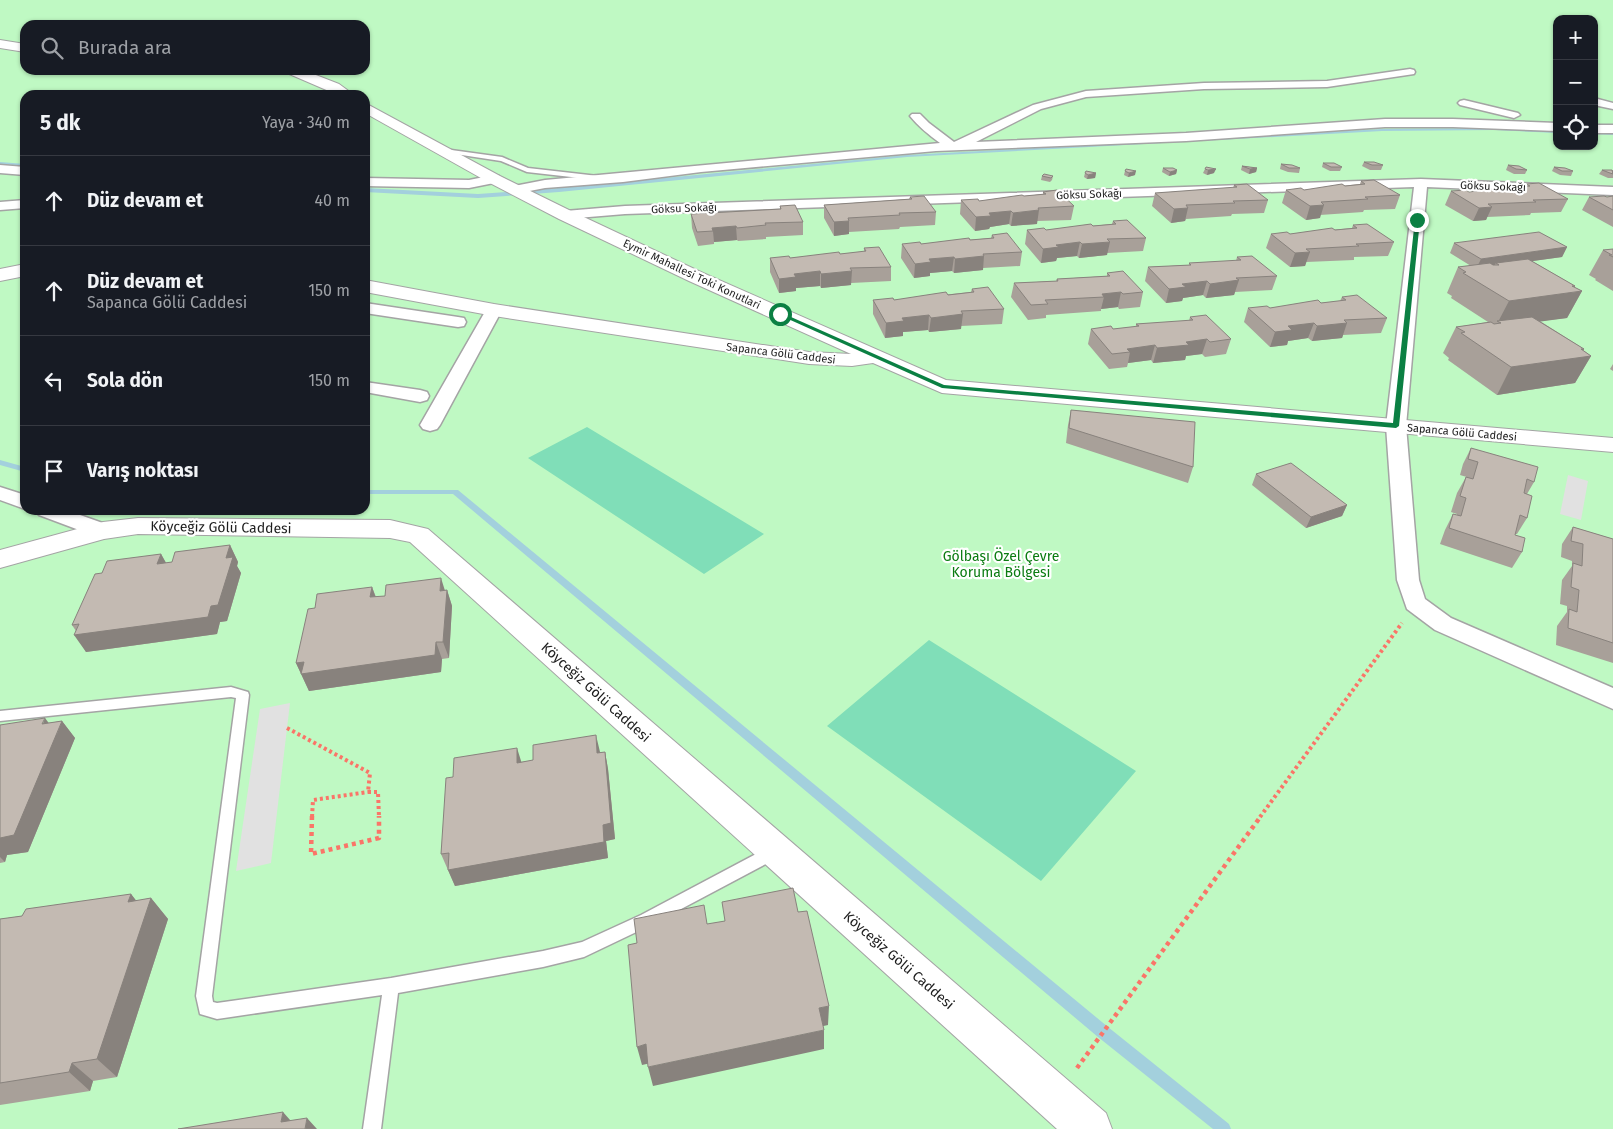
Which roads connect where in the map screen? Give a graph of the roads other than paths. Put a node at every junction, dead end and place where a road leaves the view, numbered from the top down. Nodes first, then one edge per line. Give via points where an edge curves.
1 (0, 44) edge
2 (20, 47) edge
3 (1410, 72) dead end
4 (305, 75) edge
5 (340, 90) edge
6 (1598, 102) edge
7 (1464, 104) dead end
8 (1613, 106) edge
9 (370, 110) edge
10 (1024, 114) junction
11 (916, 116) dead end
12 (1034, 123) dead end
13 (1553, 125) edge
14 (1553, 126) edge
15 (1598, 129) edge
16 (1613, 129) edge
17 (1047, 131) dead end
18 (1062, 142) junction
19 (953, 147) junction
20 (444, 151) junction
21 (0, 169) edge
22 (20, 171) edge
23 (494, 179) junction
24 (607, 179) junction
25 (370, 182) edge
26 (1421, 183) junction
27 (514, 190) junction
28 (1613, 191) edge
29 (20, 204) edge
30 (0, 206) edge
31 (565, 215) junction
32 (20, 271) edge
33 (0, 275) edge
34 (370, 287) edge
35 (370, 309) edge
36 (494, 310) junction
37 (458, 322) dead end
38 (875, 356) junction
39 (370, 388) edge
40 (420, 396) dead end
41 (430, 425) dead end
42 (1396, 426) junction
43 (1613, 445) edge
44 (0, 493) edge
45 (20, 500) edge
46 (60, 515) edge
47 (103, 530) junction
48 (0, 558) edge
49 (1613, 699) edge
50 (0, 716) edge
51 (775, 851) junction
52 (391, 986) junction
53 (372, 1129) edge
54 (1090, 1129) edge

1 - 2 street
3 - 10 street via 1327,84 1204,86 1086,94 1052,102
4 - 5 street
6 - 8 street
7 - 13 street
9 - 20 street, Eymir Mahallesi Toki Konutlari
10 - 12 street
10 - 19 street
11 - 19 street
14 - 18 street via 1404,123
15 - 16 street
17 - 18 street
18 - 19 street
19 - 24 street via 893,150
20 - 23 street, Eymir Mahallesi Toki Konutlari
20 - 24 lane via 502,159 527,170
21 - 22 street
23 - 25 street via 470,184
23 - 27 street, Eymir Mahallesi Toki Konutlari
24 - 27 street
26 - 28 street, Göksu Sokağı
26 - 31 street, Göksu Sokağı
26 - 42 street
27 - 31 street, Eymir Mahallesi Toki Konutlari
29 - 30 street
31 - 38 street, Eymir Mahallesi Toki Konutlari
32 - 33 street
34 - 36 street, Sapanca Gölü Caddesi
35 - 37 street
36 - 38 street, Sapanca Gölü Caddesi via 809,358 852,360
36 - 41 street
38 - 42 street, Sapanca Gölü Caddesi via 942,386
39 - 40 street
42 - 43 street, Sapanca Gölü Caddesi
42 - 49 street via 1408,580 1415,603 1443,624
44 - 45 street
46 - 47 street
47 - 48 street, Köyceğiz Gölü Caddesi
47 - 51 street, Köyceğiz Gölü Caddesi via 170,526 390,529 418,535
50 - 52 lane via 231,692 243,695 204,996 206,1008 217,1011
51 - 52 lane via 646,920 584,949 543,960
51 - 54 street, Köyceğiz Gölü Caddesi
52 - 53 lane

